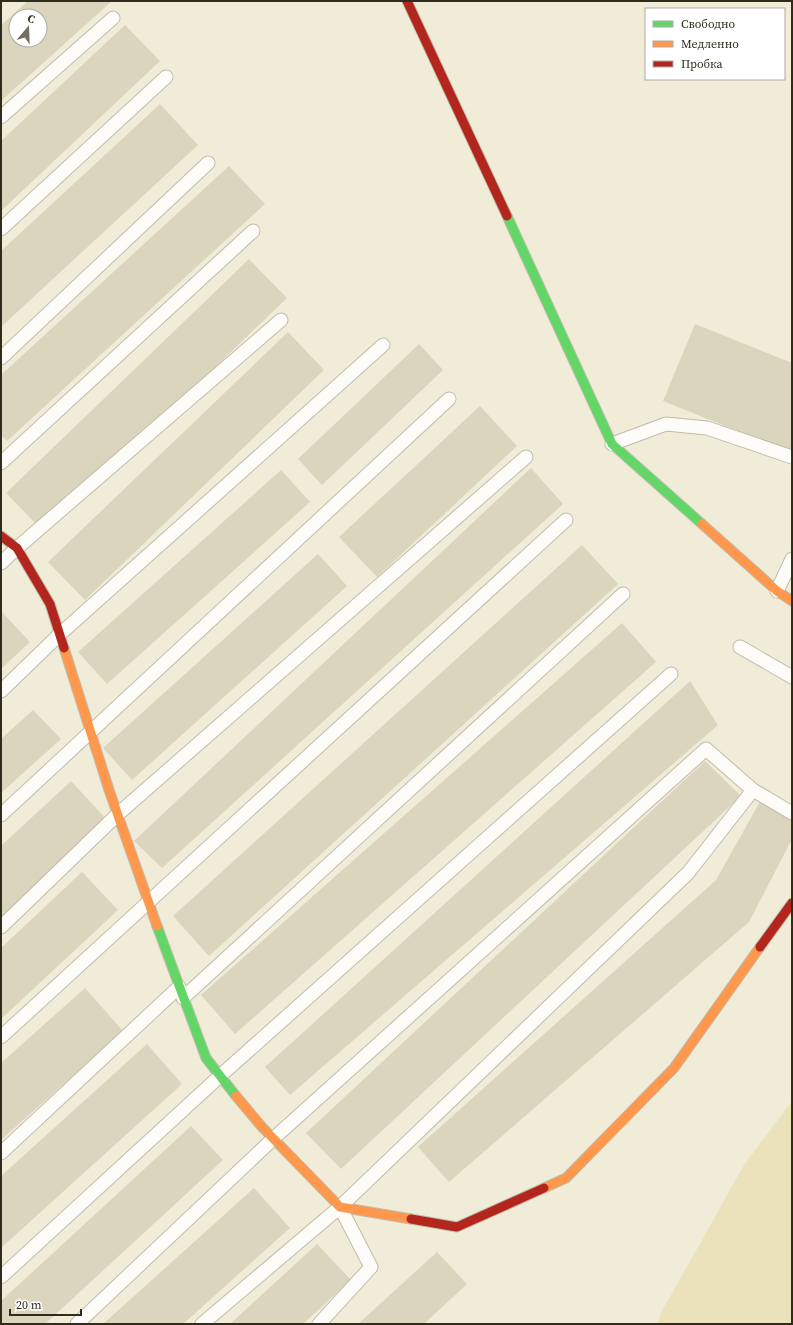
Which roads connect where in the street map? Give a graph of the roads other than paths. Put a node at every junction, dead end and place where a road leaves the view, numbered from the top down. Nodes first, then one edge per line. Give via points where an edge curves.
1 (407, 1) edge
2 (113, 18) dead end
3 (166, 78) dead end
4 (1, 117) edge
5 (208, 163) dead end
6 (1, 229) edge
7 (253, 231) dead end
8 (281, 320) dead end
9 (383, 345) dead end
10 (1, 358) edge
11 (450, 399) dead end
12 (612, 444) junction
13 (526, 457) dead end
14 (792, 458) edge
15 (1, 463) edge
16 (566, 520) dead end
17 (1, 536) edge
18 (17, 548) junction
19 (792, 559) edge
20 (1, 563) edge
21 (777, 591) junction
22 (623, 594) dead end
23 (792, 601) edge
24 (60, 635) junction
25 (740, 647) dead end
26 (671, 674) dead end
27 (792, 677) edge
28 (1, 691) edge
29 (91, 732) junction
30 (753, 790) junction
31 (792, 813) edge
32 (118, 814) junction
33 (1, 815) edge
34 (149, 902) junction
35 (792, 903) edge
36 (1, 927) edge
37 (181, 992) junction
38 (1, 1037) edge
39 (220, 1076) junction
40 (274, 1138) junction
41 (1, 1152) edge
42 (340, 1207) junction
43 (1, 1277) edge
44 (77, 1324) edge
45 (202, 1324) edge
46 (319, 1324) edge

1 - 12 street
2 - 4 lane
3 - 6 lane
5 - 10 lane
7 - 15 lane
8 - 18 lane
9 - 24 lane
11 - 29 lane
12 - 14 lane via 666,424 707,428
12 - 21 street
13 - 32 lane
16 - 34 lane
17 - 18 street
18 - 20 lane
18 - 24 street via 50,604
19 - 21 lane
21 - 23 street
22 - 37 lane
24 - 28 lane
24 - 29 street
25 - 27 lane
26 - 39 lane
29 - 32 street
29 - 33 lane
30 - 31 lane
30 - 40 lane via 706,749
30 - 42 lane via 688,873
32 - 34 street
32 - 36 lane
34 - 37 street
34 - 38 lane
35 - 42 street via 674,1068 566,1178 458,1227
37 - 39 street via 206,1058
37 - 41 lane
39 - 40 street
39 - 43 lane
40 - 42 street
40 - 44 lane
42 - 45 lane
42 - 46 lane via 371,1267

